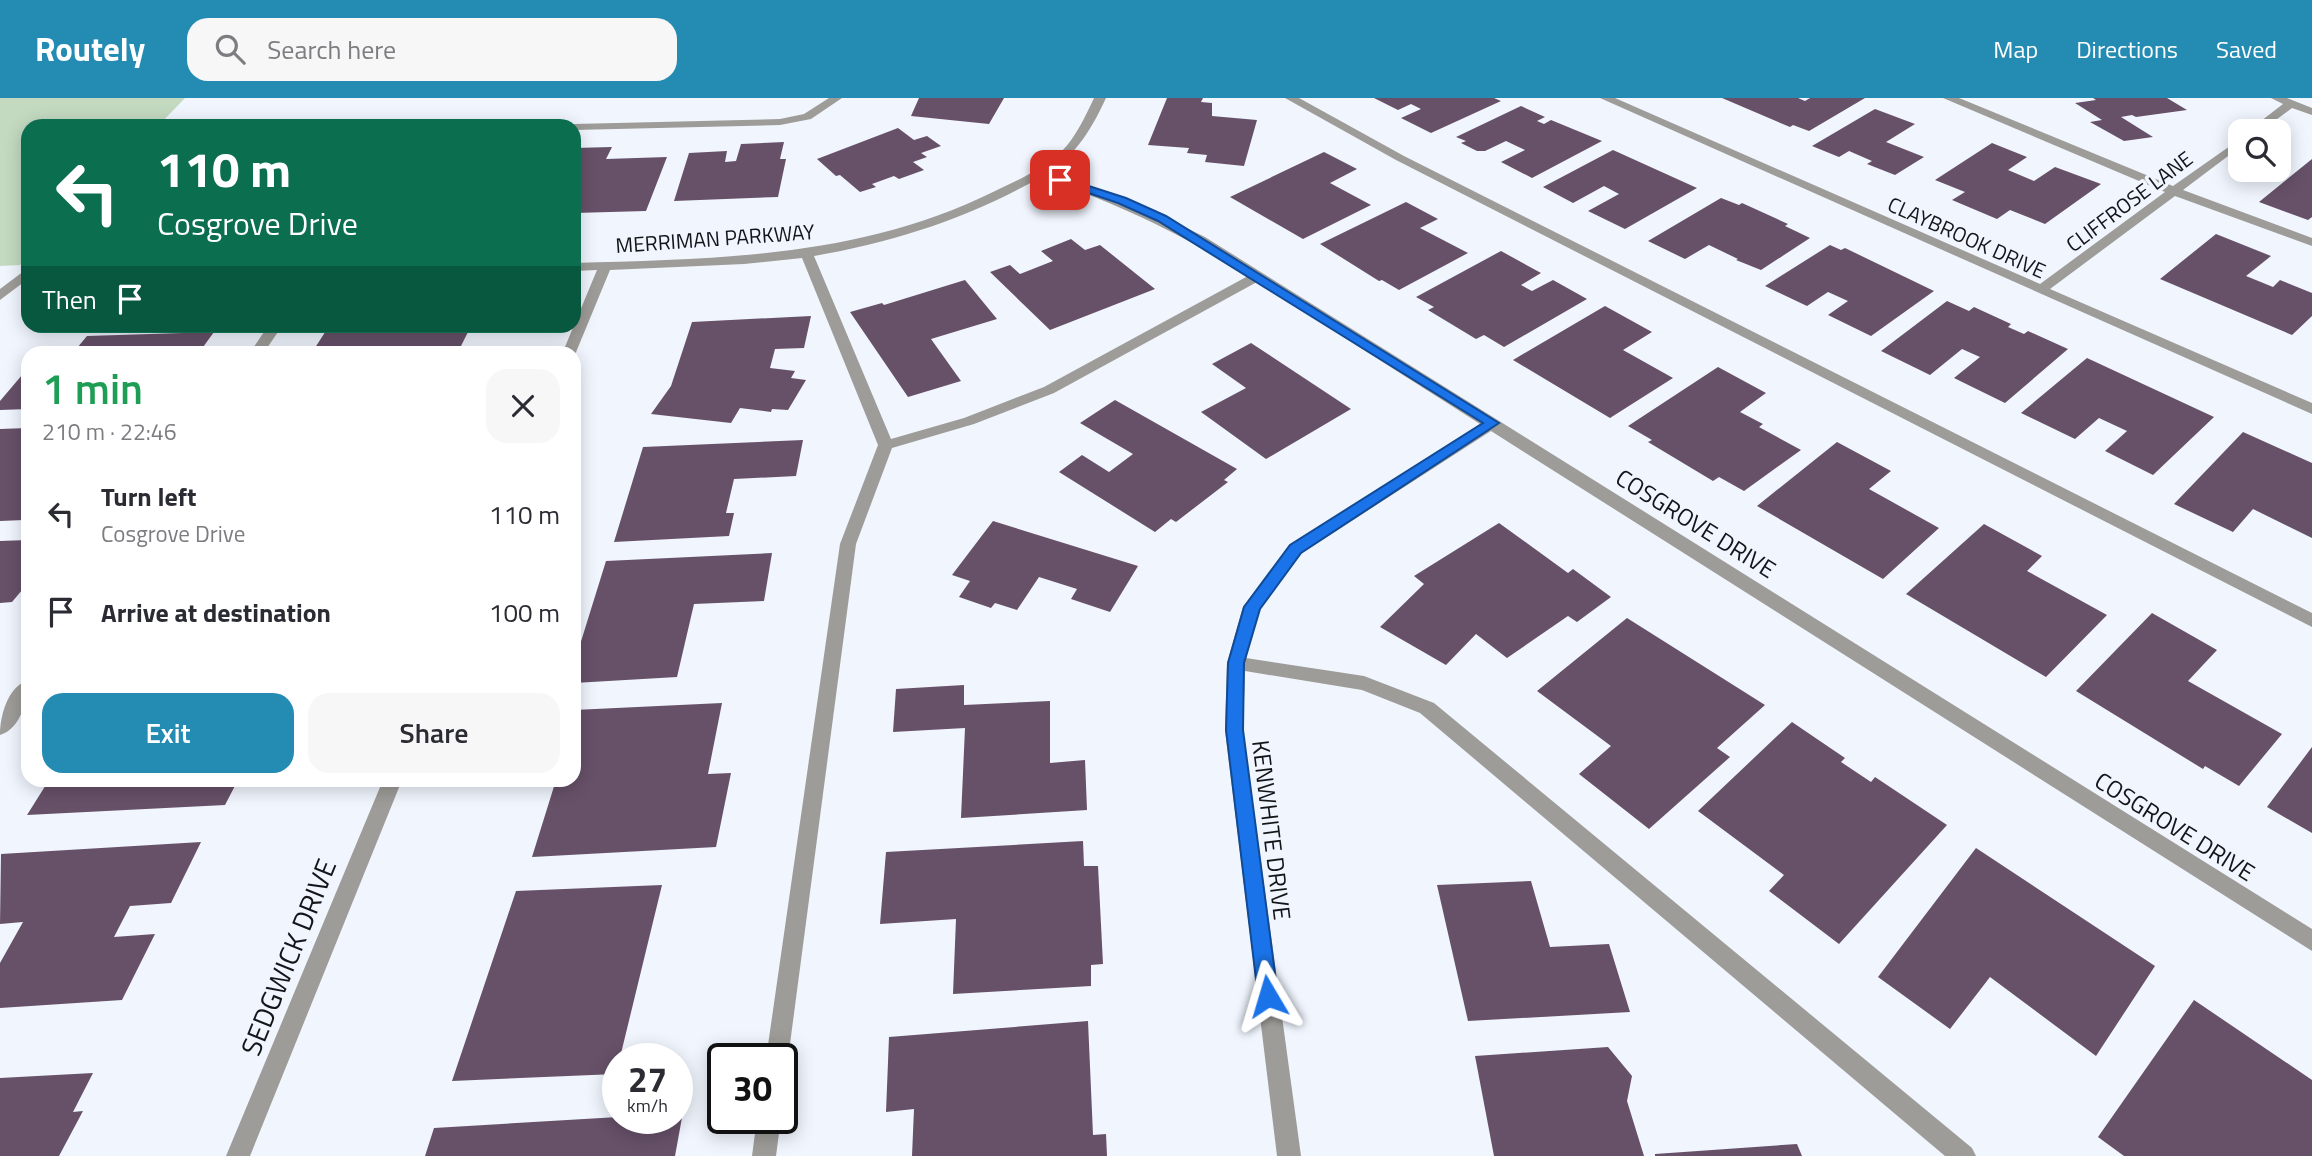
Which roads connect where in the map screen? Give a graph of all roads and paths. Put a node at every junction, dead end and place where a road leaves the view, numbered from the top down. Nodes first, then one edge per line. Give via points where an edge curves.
1 (836, 98) edge
2 (1100, 98) edge
3 (1291, 98) edge
4 (1606, 98) edge
5 (1949, 98) edge
6 (2277, 98) edge
7 (2291, 104) junction
8 (2312, 112) edge
9 (2270, 119) edge
10 (581, 127) edge
11 (2228, 151) edge
12 (1040, 173) junction
13 (2174, 191) junction
14 (2312, 242) edge
15 (807, 255) junction
16 (605, 266) junction
17 (581, 267) edge
18 (21, 276) edge
19 (1256, 276) junction
20 (5, 285) edge
21 (2040, 290) junction
22 (0, 296) edge
23 (581, 325) edge
24 (2312, 409) edge
25 (1492, 423) junction
26 (887, 444) junction
27 (2312, 621) edge
28 (1236, 663) junction
29 (21, 697) edge
30 (0, 728) edge
31 (390, 787) edge
32 (2312, 941) edge
33 (779, 1043) edge
34 (767, 1134) edge
35 (239, 1156) edge
36 (764, 1156) edge
37 (1289, 1156) edge
38 (1964, 1156) edge

1 - 10 street via 807,117 780,122
2 - 12 street, MERRIMAN PARKWAY via 1070,150
3 - 27 street via 1399,158
4 - 21 street, CLAYBROOK DRIVE
5 - 13 street
6 - 7 street
7 - 8 street
7 - 9 street
11 - 13 street, CLIFFROSE LANE
12 - 15 street, MERRIMAN PARKWAY via 986,203 937,222 871,243
12 - 19 street, COSGROVE DRIVE via 1162,218
13 - 14 street
13 - 21 street, CLIFFROSE LANE
15 - 16 street, MERRIMAN PARKWAY
15 - 26 street
16 - 17 street, MERRIMAN PARKWAY
16 - 23 street
18 - 20 street
19 - 25 street, COSGROVE DRIVE
19 - 26 street via 1049,390 970,421
20 - 22 street
21 - 24 street, CLAYBROOK DRIVE
25 - 28 street, KENWHITE DRIVE via 1296,549 1252,607
25 - 32 street, COSGROVE DRIVE
26 - 33 street via 848,544
28 - 37 street, KENWHITE DRIVE via 1234,730
28 - 38 street via 1364,683 1427,708
29 - 30 street
31 - 35 street, SEDGWICK DRIVE
34 - 36 street

